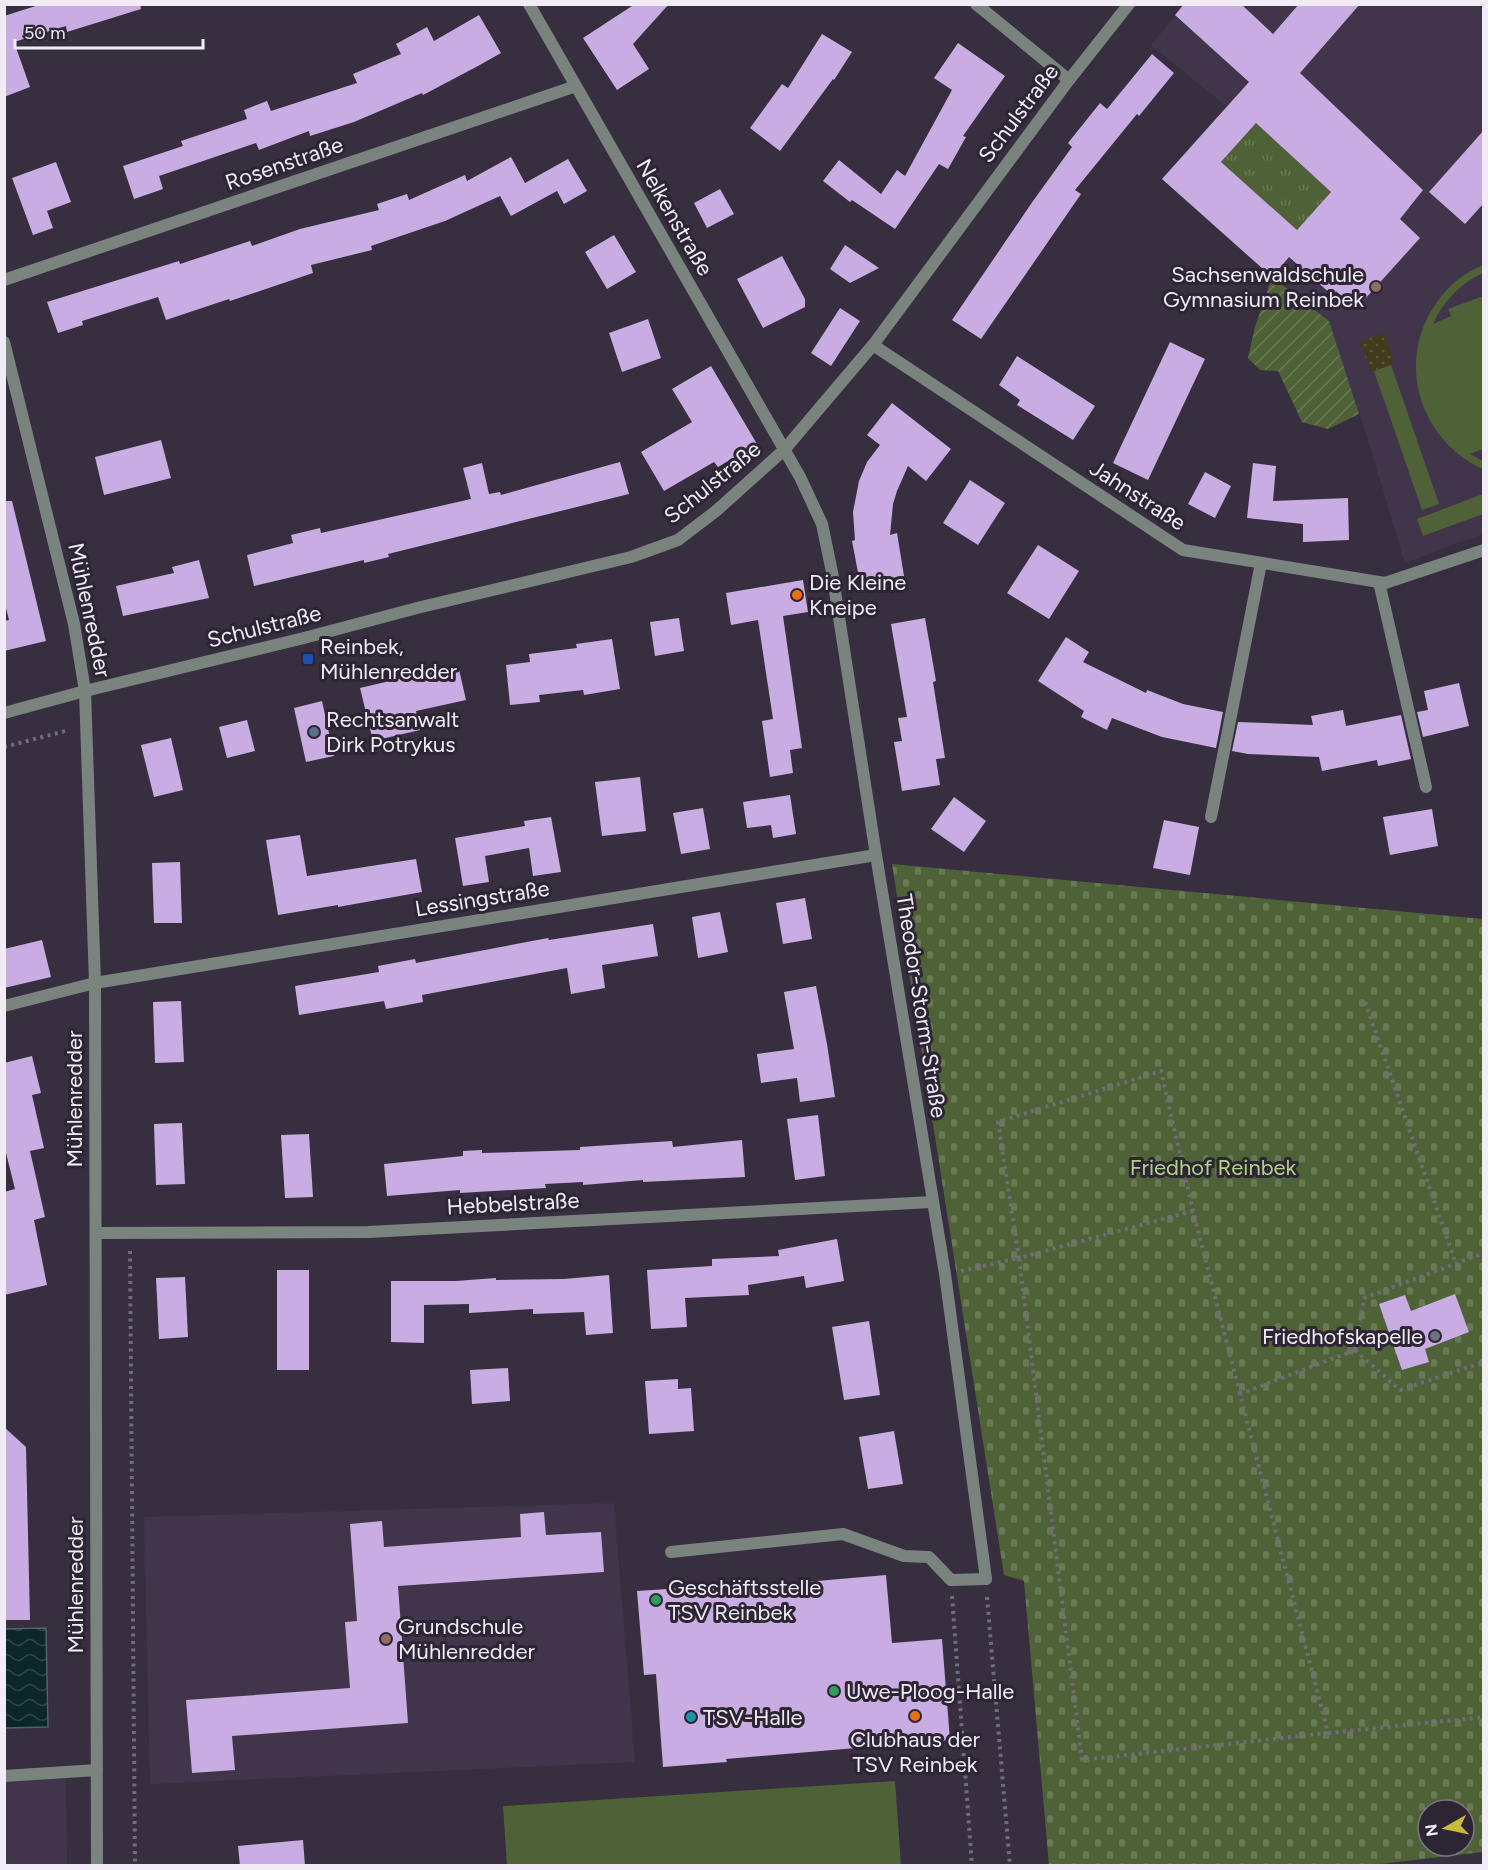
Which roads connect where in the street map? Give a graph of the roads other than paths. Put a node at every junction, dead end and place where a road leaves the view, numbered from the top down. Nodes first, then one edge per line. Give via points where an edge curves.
1 (529, 4) edge
2 (976, 4) edge
3 (1129, 4) edge
4 (1069, 80) junction
5 (576, 86) junction
6 (4, 280) edge
7 (4, 342) edge
8 (873, 345) junction
9 (784, 450) junction
10 (1484, 550) edge
11 (1260, 563) junction
12 (1379, 582) junction
13 (85, 692) junction
14 (4, 713) edge
15 (1426, 788) dead end
16 (1211, 817) dead end
17 (876, 855) junction
18 (95, 983) junction
19 (4, 1006) edge
20 (932, 1202) junction
21 (96, 1233) junction
22 (671, 1552) dead end
23 (97, 1770) junction
24 (4, 1776) edge
25 (97, 1866) edge

1 - 5 street, Nelkenstraße
2 - 4 street
3 - 4 street, Schulstraße
4 - 8 street, Schulstraße
5 - 6 street, Rosenstraße
5 - 9 street, Nelkenstraße
7 - 13 street, Mühlenredder via 75,624
8 - 9 street, Schulstraße
8 - 11 street, Jahnstraße via 1183,550
9 - 13 street, Schulstraße via 678,540 631,557
9 - 17 street, Theodor-Storm-Straße via 816,508 826,540
10 - 12 street, Jahnstraße
11 - 12 street, Jahnstraße
11 - 16 street
12 - 15 street
13 - 14 street, Schulstraße
13 - 18 street, Mühlenredder
17 - 18 street, Lessingstraße
17 - 20 street, Theodor-Storm-Straße
18 - 19 street, Lessingstraße
18 - 21 street, Mühlenredder
20 - 21 street, Hebbelstraße via 368,1232
20 - 22 street, Theodor-Storm-Straße via 986,1579 951,1580 929,1557 904,1556 843,1534
21 - 23 street, Mühlenredder
23 - 24 street
23 - 25 street, Mühlenredder

